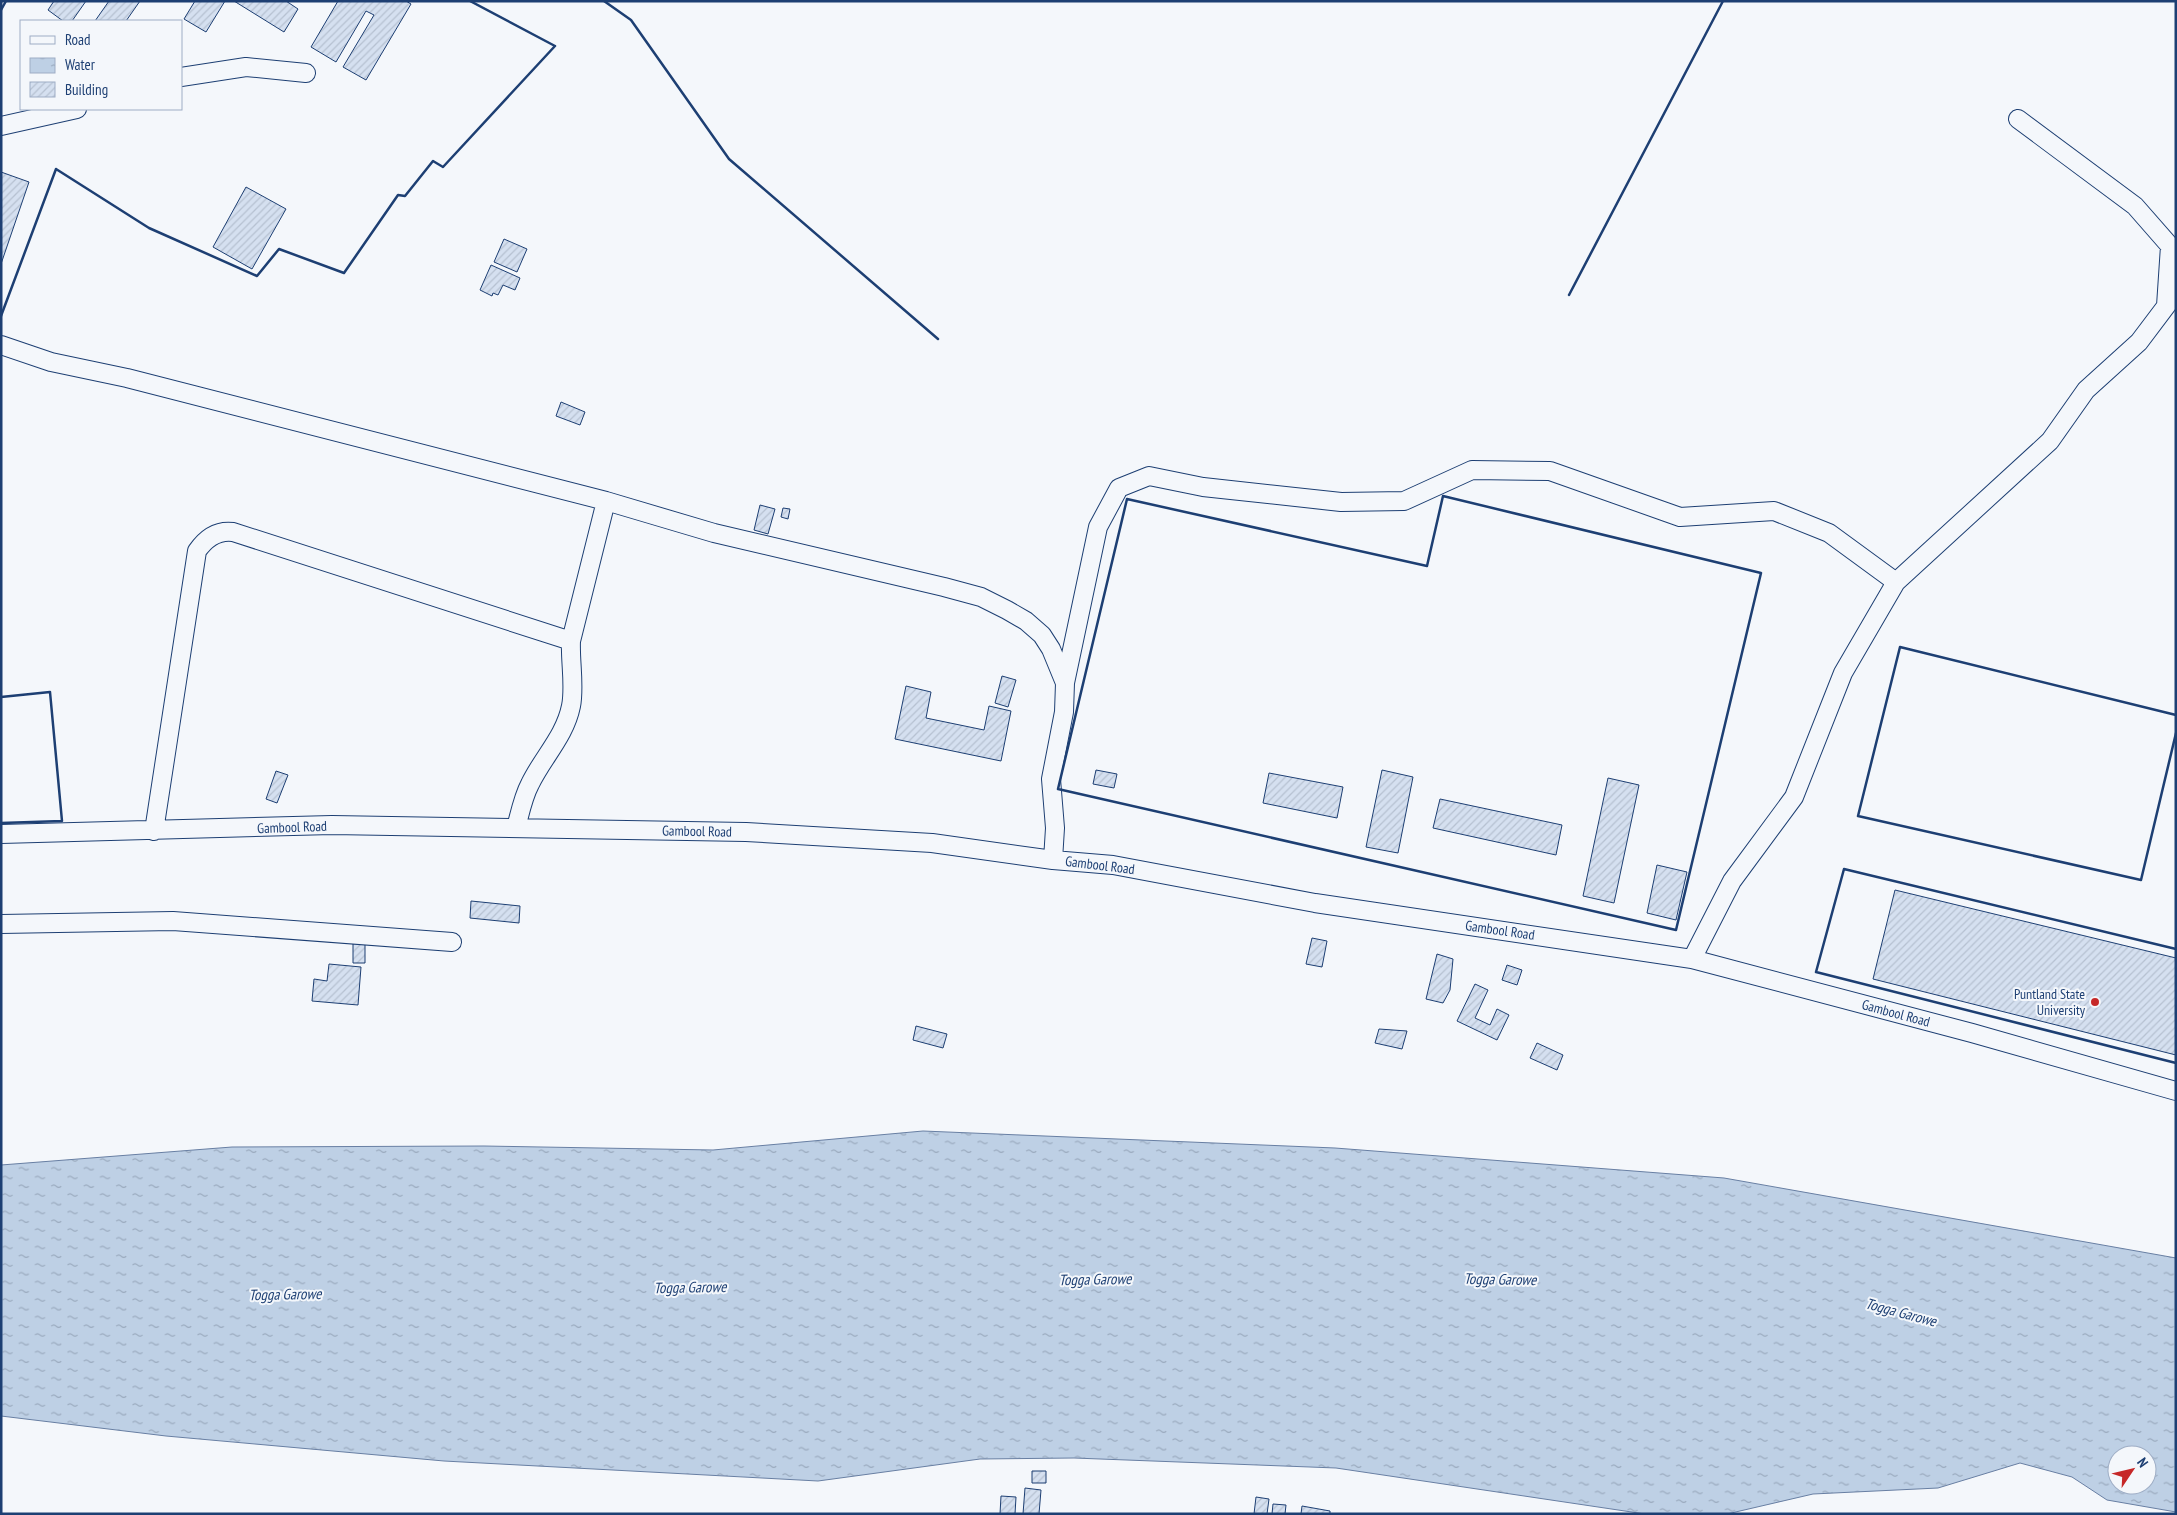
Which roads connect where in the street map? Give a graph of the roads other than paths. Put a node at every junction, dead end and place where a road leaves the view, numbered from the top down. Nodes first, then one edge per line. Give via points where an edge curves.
1 (306, 73) dead end
2 (182, 77) edge
3 (73, 110) edge
4 (2018, 119) dead end
5 (1, 126) edge
6 (2171, 299) edge
7 (1, 345) edge
8 (606, 501) junction
9 (1896, 582) junction
10 (571, 641) junction
11 (1065, 684) junction
12 (516, 828) junction
13 (154, 831) junction
14 (1, 834) edge
15 (1053, 860) junction
16 (1, 924) edge
17 (452, 942) dead end
18 (1692, 960) junction
19 (2176, 1091) edge

1 - 2 street via 246,67
3 - 5 street
4 - 6 street via 2135,206 2170,246
6 - 9 street via 2139,342 2086,390 2050,442
7 - 8 street via 51,362 127,378
8 - 10 street
8 - 11 street via 714,533 981,597 1026,621 1042,635
9 - 11 street via 1829,533 1774,511 1680,517 1550,471 1472,470 1404,501 1368,502 1203,487 1149,476 1119,488 1098,527
9 - 18 street via 1843,673 1794,797 1732,881
10 - 12 street via 571,705 565,724 529,784
10 - 13 street via 233,532 224,531 213,536 196,551
11 - 15 street via 1064,712 1051,779 1055,828
12 - 13 street, Gambool Road via 332,826
12 - 15 street, Gambool Road via 756,833 932,844
13 - 14 street, Gambool Road
15 - 18 street, Gambool Road via 1113,865 1315,903
16 - 17 street via 174,921
18 - 19 street, Gambool Road via 1972,1033

